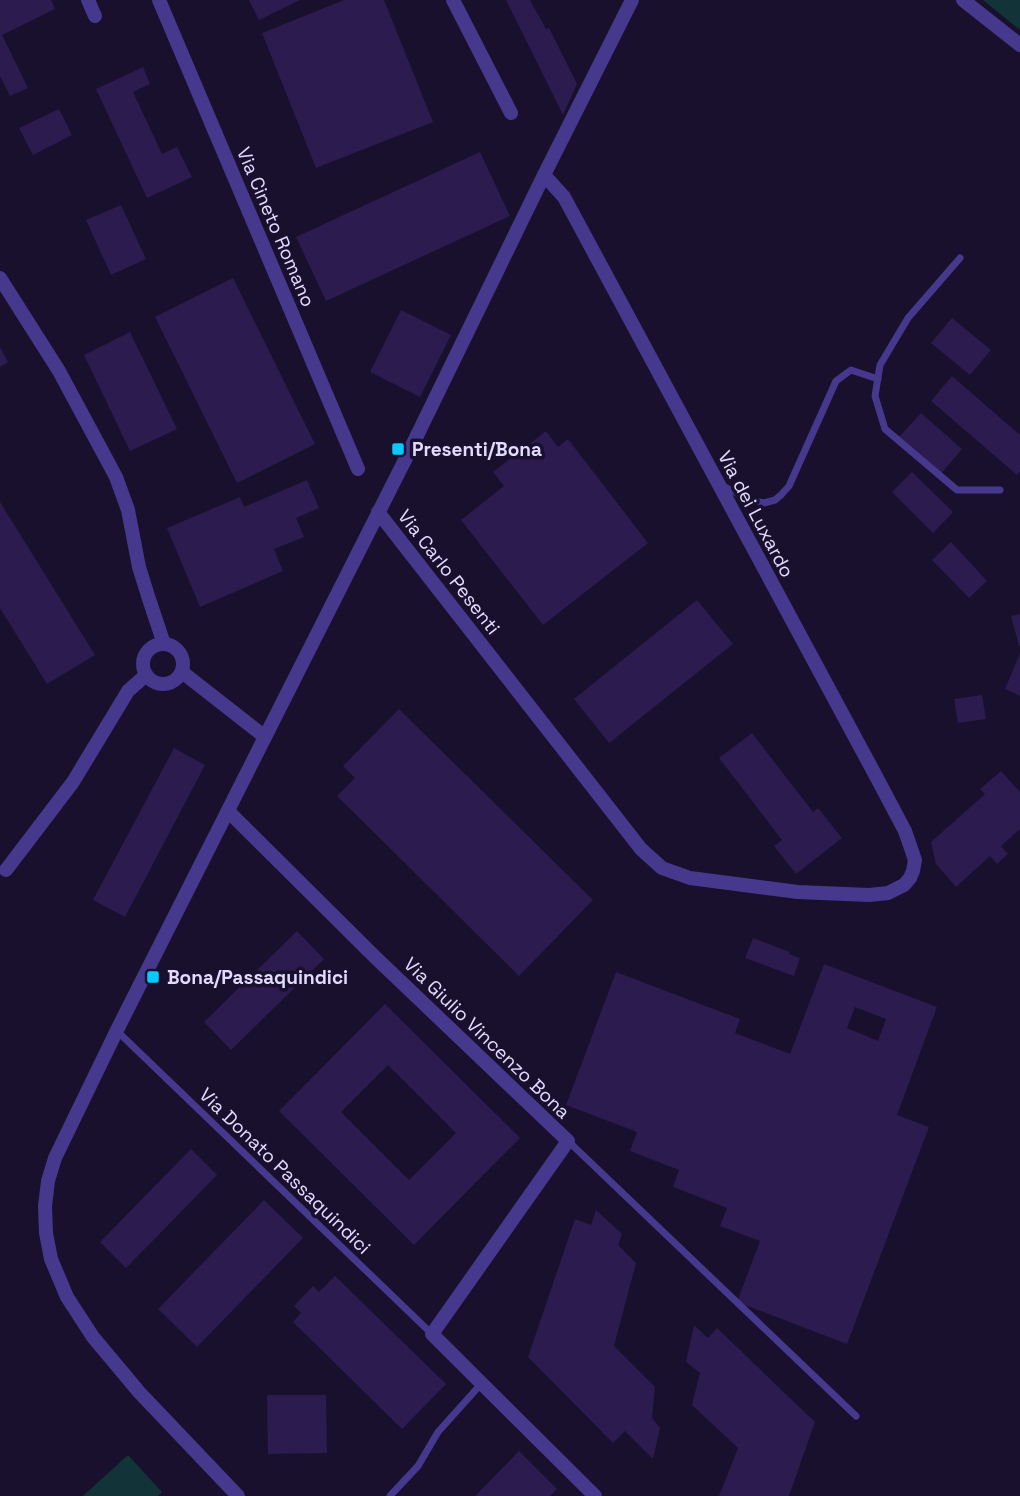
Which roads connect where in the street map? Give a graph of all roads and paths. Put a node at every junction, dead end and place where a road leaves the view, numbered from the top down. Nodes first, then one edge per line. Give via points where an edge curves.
1 (88, 0) edge
2 (159, 0) edge
3 (453, 0) edge
4 (632, 0) edge
5 (963, 0) edge
6 (95, 16) dead end
7 (1020, 45) edge
8 (510, 113) dead end
9 (544, 175) junction
10 (960, 258) dead end
11 (0, 278) edge
12 (878, 379) junction
13 (358, 469) dead end
14 (718, 483) junction
15 (1000, 490) dead end
16 (378, 512) junction
17 (164, 644) junction
18 (182, 673) junction
19 (146, 675) junction
20 (265, 737) junction
21 (228, 811) junction
22 (6, 870) dead end
23 (910, 878) joint
24 (117, 1030) junction
25 (568, 1141) junction
26 (432, 1334) junction
27 (481, 1384) junction
28 (856, 1416) dead end
29 (238, 1496) edge
30 (390, 1496) edge
31 (595, 1496) edge

1 - 6 street
2 - 13 street, Via Cineto Romano
3 - 8 street
4 - 9 street, Via Carlo Pesenti
5 - 7 street
9 - 14 street, Via dei Luxardo via 564,197
9 - 16 street, Via Carlo Pesenti
10 - 12 lane via 908,318 880,365
11 - 17 street via 59,370 116,477
12 - 14 lane via 851,370 836,381 789,486 775,500 750,500
12 - 15 lane via 875,397 885,429 957,490
14 - 23 street, Via dei Luxardo via 905,831 915,860
16 - 20 street
16 - 23 street, Via Carlo Pesenti via 640,849 662,868 690,878 833,894 882,894
17 - 18 street via 180,654
17 - 19 street via 148,651 143,662
18 - 19 street via 173,682 161,684
18 - 20 street
19 - 22 street via 128,691 73,782
20 - 21 street
21 - 24 street
21 - 25 street, Via Giulio Vincenzo Bona
24 - 26 lane, Via Donato Passaquindici
24 - 29 street via 48,1181 46,1233 51,1259 67,1297 93,1337
25 - 26 street, Via Giulio Vincenzo Bona
25 - 28 lane
26 - 27 street
27 - 30 lane
27 - 31 street

